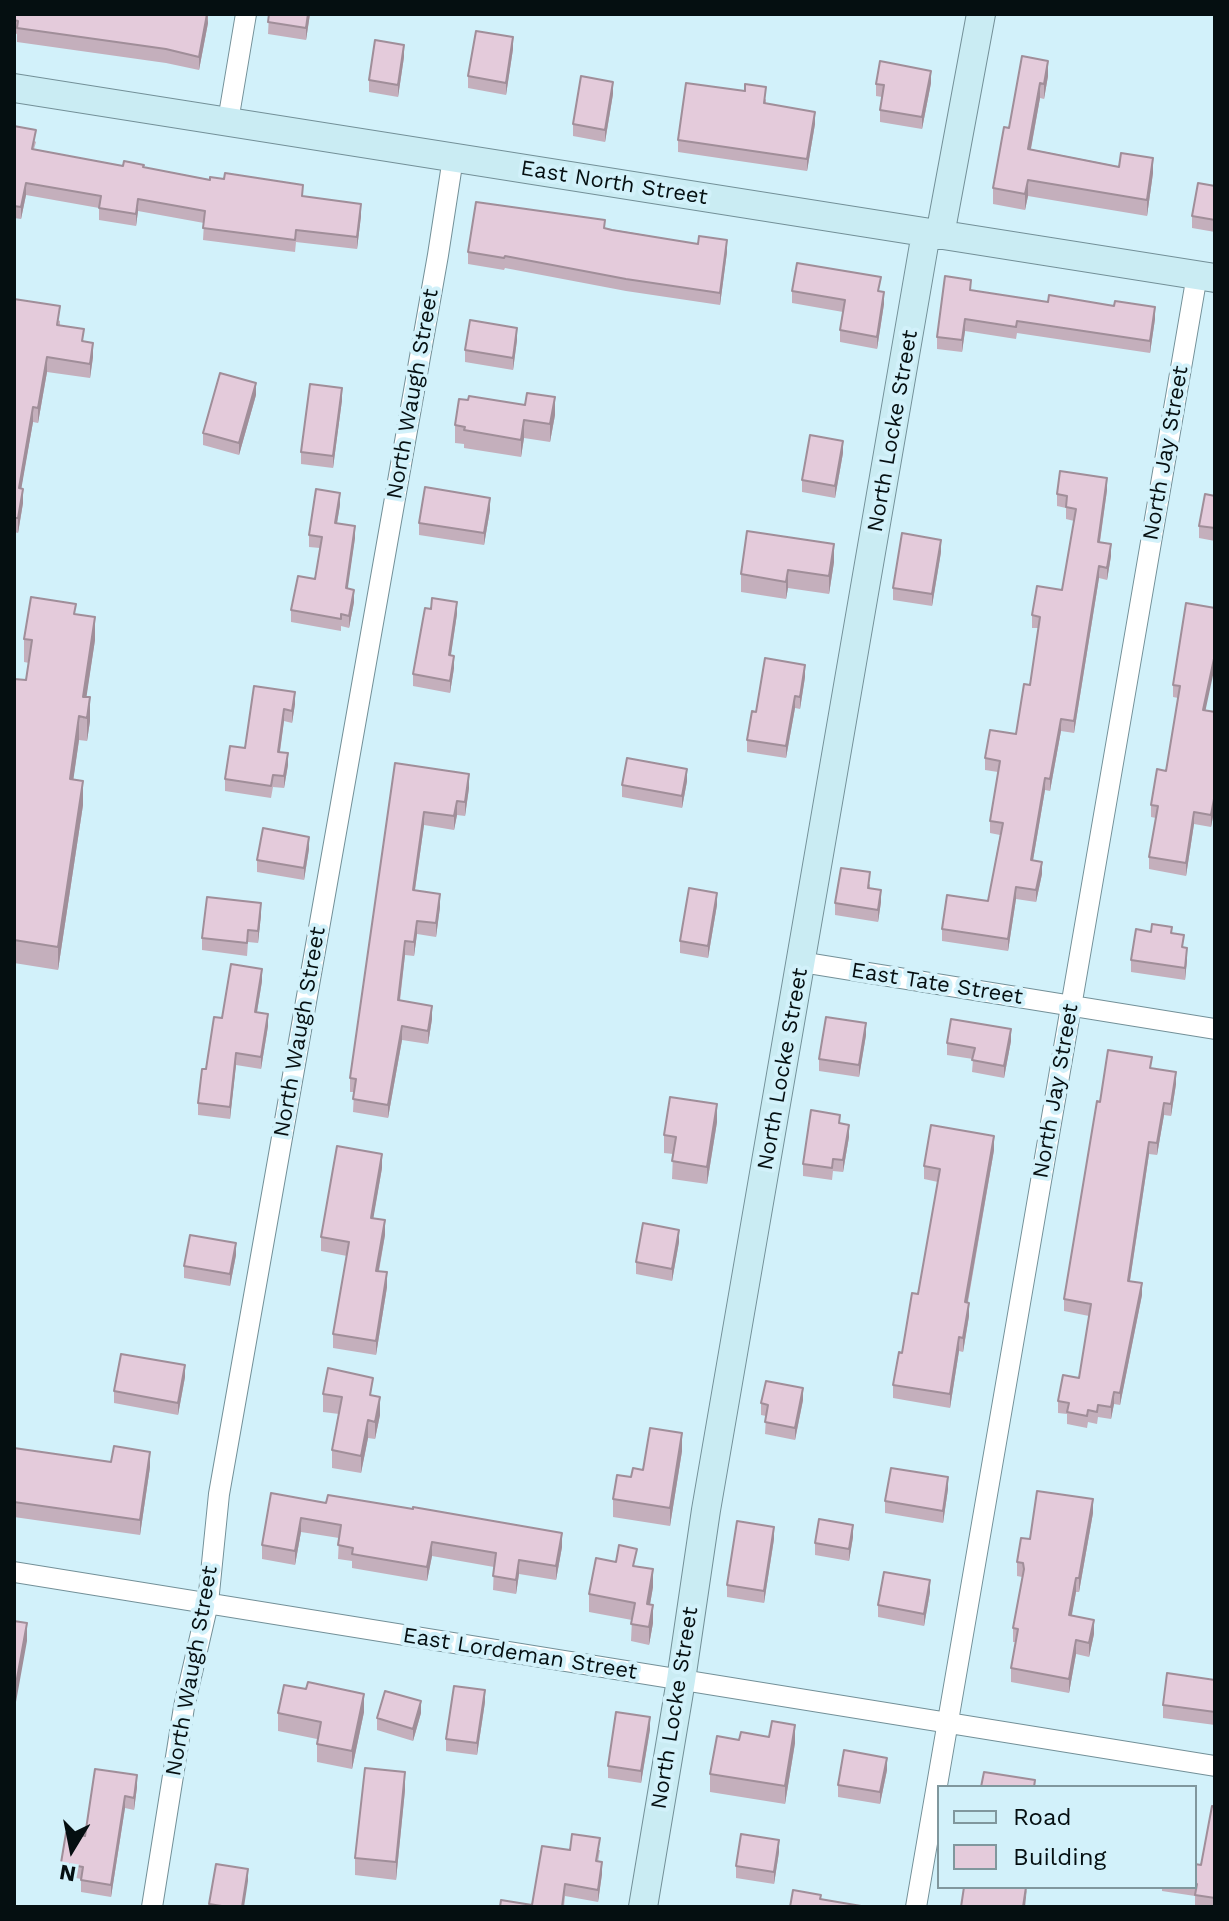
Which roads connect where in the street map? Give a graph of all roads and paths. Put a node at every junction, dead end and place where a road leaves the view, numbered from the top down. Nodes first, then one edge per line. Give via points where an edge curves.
1 (246, 14) edge
2 (981, 14) edge
3 (14, 88) edge
4 (228, 121) junction
5 (453, 158) junction
6 (933, 234) junction
7 (1206, 277) edge
8 (801, 962) junction
9 (1071, 1006) junction
10 (1215, 1029) edge
11 (14, 1572) edge
12 (208, 1603) junction
13 (681, 1680) junction
14 (947, 1723) junction
15 (1215, 1766) edge
16 (152, 1907) edge
17 (643, 1907) edge
18 (916, 1907) edge

1 - 4 street
2 - 6 street, North Locke Street
3 - 4 street, East North Street
4 - 5 street, East North Street
5 - 6 street, East North Street
5 - 12 street, North Waugh Street via 222,1479
6 - 7 street, East North Street
6 - 8 street, North Locke Street
7 - 9 street, North Jay Street
8 - 9 street, East Tate Street
8 - 13 street, North Locke Street
9 - 10 street, East Tate Street
9 - 14 street, North Jay Street
11 - 12 street, East Lordeman Street
12 - 13 street, East Lordeman Street
12 - 16 street, North Waugh Street via 184,1707
13 - 14 street, East Lordeman Street
13 - 17 street, North Locke Street
14 - 15 street, East Lordeman Street
14 - 18 street, North Jay Street

